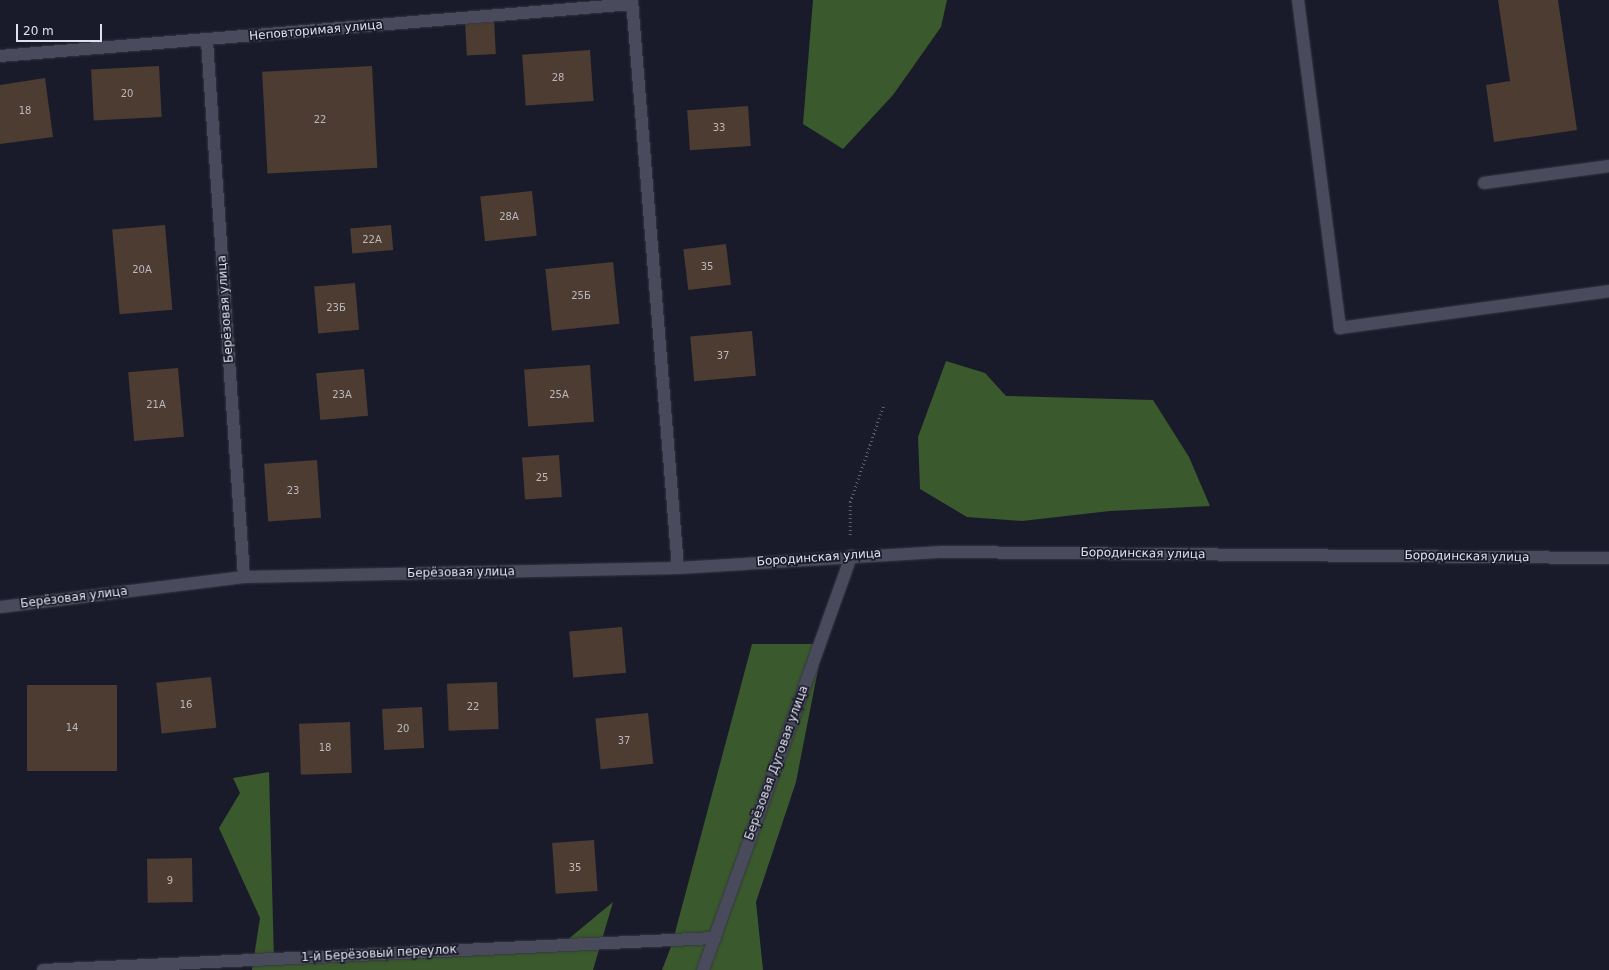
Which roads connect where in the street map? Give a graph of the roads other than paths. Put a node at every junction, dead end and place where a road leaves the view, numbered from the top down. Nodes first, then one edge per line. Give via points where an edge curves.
1 (1298, 0) edge
2 (632, 2) edge
3 (207, 41) junction
4 (0, 56) edge
5 (1609, 166) edge
6 (1484, 183) dead end
7 (1609, 291) edge
8 (851, 556) junction
9 (1609, 558) edge
10 (678, 568) junction
11 (244, 577) junction
12 (0, 606) edge
13 (715, 938) junction
14 (43, 970) edge
15 (703, 970) edge

1 - 7 street via 1340,328
2 - 3 street, Неповторимая улица
2 - 10 street
3 - 4 street, Неповторимая улица
3 - 11 street, Берёзовая улица
5 - 6 street
8 - 9 street, Бородинская улица via 942,552
8 - 10 street, Бородинская улица
8 - 13 street, Берёзовая Дуговая улица
10 - 11 street, Берёзовая улица
11 - 12 street, Берёзовая улица
13 - 14 street, 1-й Берёзовый переулок
13 - 15 street, Берёзовая Дуговая улица

